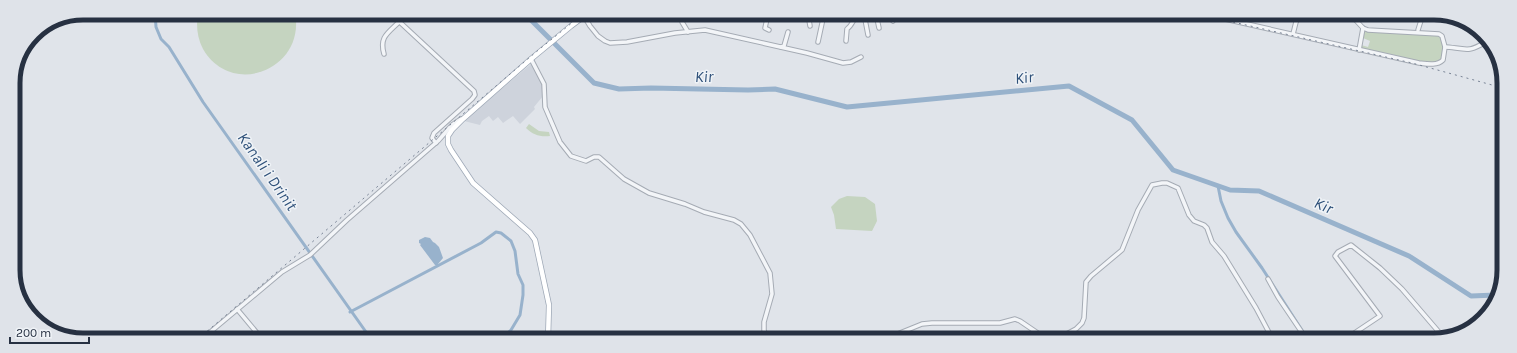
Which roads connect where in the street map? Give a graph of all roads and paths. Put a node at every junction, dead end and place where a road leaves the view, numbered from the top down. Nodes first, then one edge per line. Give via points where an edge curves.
1 (579, 20) edge
2 (586, 20) edge
3 (682, 20) edge
4 (767, 20) edge
5 (809, 20) edge
6 (823, 20) edge
7 (853, 20) edge
8 (865, 20) edge
9 (877, 20) edge
10 (1230, 20) edge
11 (1297, 20) edge
12 (1356, 20) edge
13 (1421, 20) edge
14 (399, 22) joint
15 (810, 26) dead end
16 (879, 28) dead end
17 (1363, 28) junction
18 (769, 30) dead end
19 (1418, 30) dead end
20 (688, 32) junction
21 (788, 32) dead end
22 (1293, 34) junction
23 (868, 35) dead end
24 (846, 41) dead end
25 (818, 42) dead end
26 (1484, 44) edge
27 (780, 47) junction
28 (1445, 47) junction
29 (1359, 50) junction
30 (384, 54) dead end
31 (861, 57) dead end
32 (531, 59) junction
33 (463, 118) junction
34 (436, 144) junction
35 (1268, 279) dead end
36 (237, 309) junction
37 (209, 333) edge
38 (257, 333) edge
39 (548, 333) edge
40 (765, 333) edge
41 (900, 333) edge
42 (1038, 333) edge
43 (1068, 333) edge
44 (1269, 333) edge
45 (1302, 333) edge
46 (1354, 333) edge
47 (1440, 333) edge

1 - 32 main road
2 - 20 street via 598,36 610,43
3 - 20 street
4 - 18 street via 765,28
5 - 15 street
6 - 25 street
7 - 24 street via 847,29
8 - 23 street
9 - 16 street
10 - 22 street
11 - 22 street
12 - 17 street
13 - 19 street
14 - 30 street via 383,36
14 - 34 street via 475,95 435,131 432,138
17 - 28 street via 1439,34
17 - 29 street
20 - 27 street via 709,31
21 - 27 street via 784,46
22 - 29 street
26 - 28 street via 1472,49
27 - 31 street via 846,63
28 - 29 street via 1443,60 1434,64
32 - 33 main road
32 - 40 street via 544,84 545,107 560,142 568,153 586,161 599,157 620,176 649,193 734,220 744,227 770,272 772,294 764,322
33 - 34 street via 452,125
33 - 39 main road via 448,136 451,150 475,186 535,240 549,305
34 - 36 street via 310,255 282,272
35 - 45 street
36 - 37 street
36 - 38 street
41 - 42 street via 922,324 1000,323 1015,319
43 - 44 street via 1076,329 1084,318 1086,282 1120,252 1143,199 1152,185 1162,182 1178,188 1192,218 1207,228 1212,242 1224,256
46 - 47 street via 1380,316 1335,256 1351,245 1402,289

